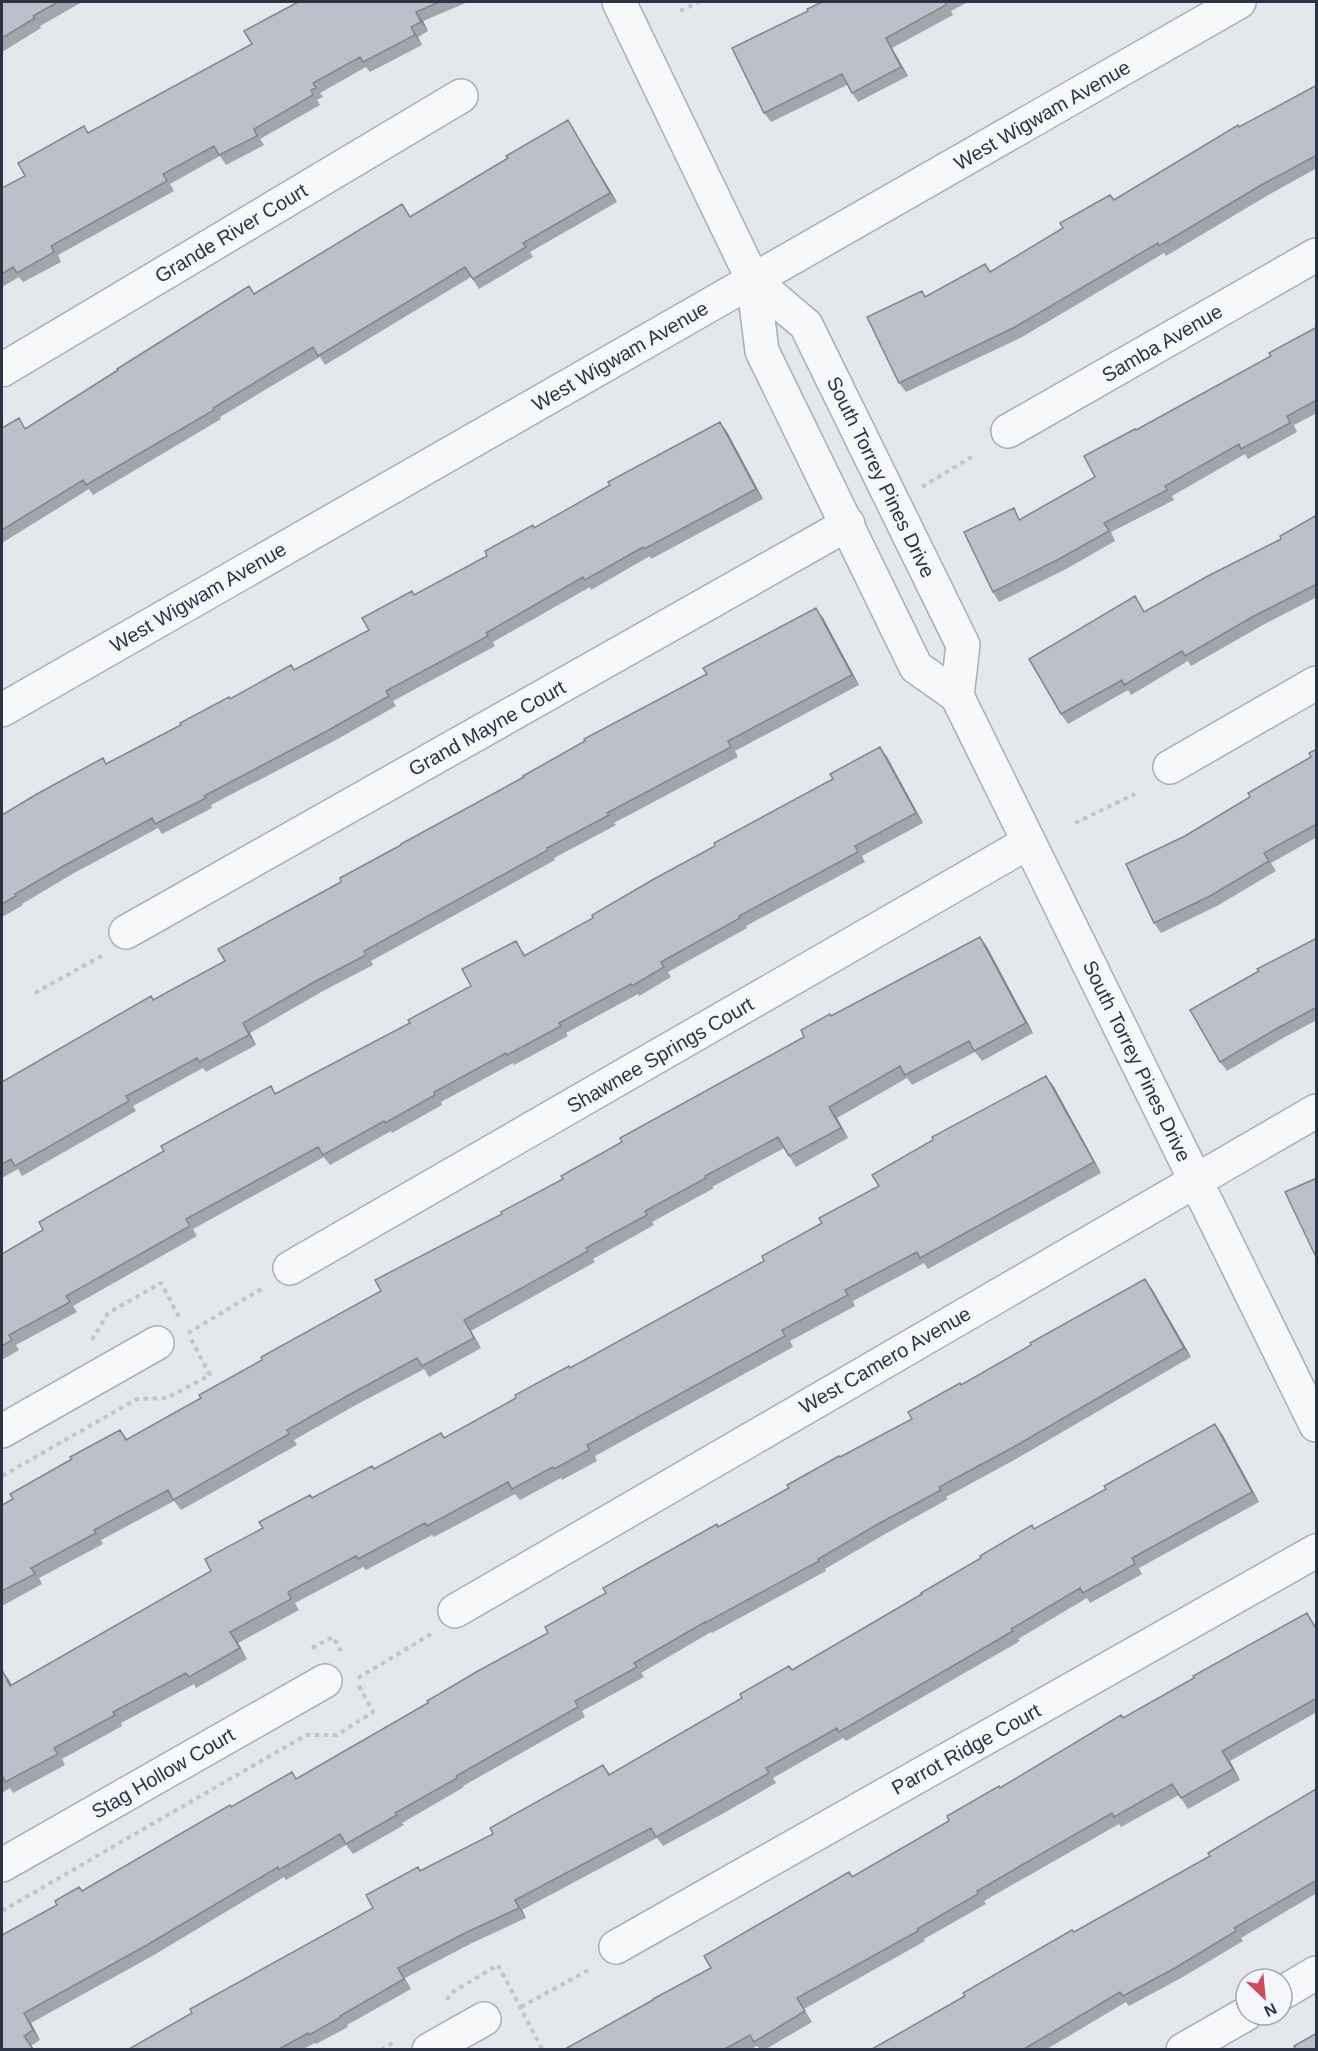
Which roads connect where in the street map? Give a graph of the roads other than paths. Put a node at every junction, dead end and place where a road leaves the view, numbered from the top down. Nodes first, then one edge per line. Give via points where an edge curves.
1 (619, 2) edge
2 (1239, 2) edge
3 (461, 96) dead end
4 (1317, 255) edge
5 (753, 280) junction
6 (2, 370) edge
7 (1008, 431) dead end
8 (848, 524) junction
9 (1317, 683) edge
10 (957, 696) junction
11 (2, 710) edge
12 (1170, 767) dead end
13 (1029, 842) junction
14 (115, 943) road end
15 (1317, 1111) edge
16 (1196, 1180) junction
17 (279, 1276) road end
18 (157, 1343) dead end
19 (1317, 1425) edge
20 (2, 1431) edge
21 (1317, 1551) edge
22 (444, 1621) road end
23 (340, 1680) road end
24 (2, 1865) edge
25 (607, 1956) road end
26 (1317, 1973) edge
27 (1294, 1986) edge
28 (484, 2019) dead end
29 (1234, 2021) edge
30 (429, 2049) edge
31 (1183, 2049) edge

1 - 5 street, South Torrey Pines Drive
2 - 5 street, West Wigwam Avenue
3 - 6 street, Grande River Court
4 - 7 street, Samba Avenue
5 - 8 street, South Torrey Pines Drive via 762,351
5 - 10 street, South Torrey Pines Drive via 806,325 963,645
5 - 11 street, West Wigwam Avenue
8 - 10 street, South Torrey Pines Drive via 916,668
8 - 14 street, Grand Mayne Court
9 - 12 street
10 - 13 street, South Torrey Pines Drive
13 - 16 street, South Torrey Pines Drive
13 - 17 street, Shawnee Springs Court
15 - 16 street, West Camero Avenue
16 - 19 street, South Torrey Pines Drive
16 - 22 street, West Camero Avenue
18 - 20 street
21 - 25 street, Parrot Ridge Court
23 - 24 street, Stag Hollow Court
26 - 27 street
28 - 30 street
29 - 31 street

